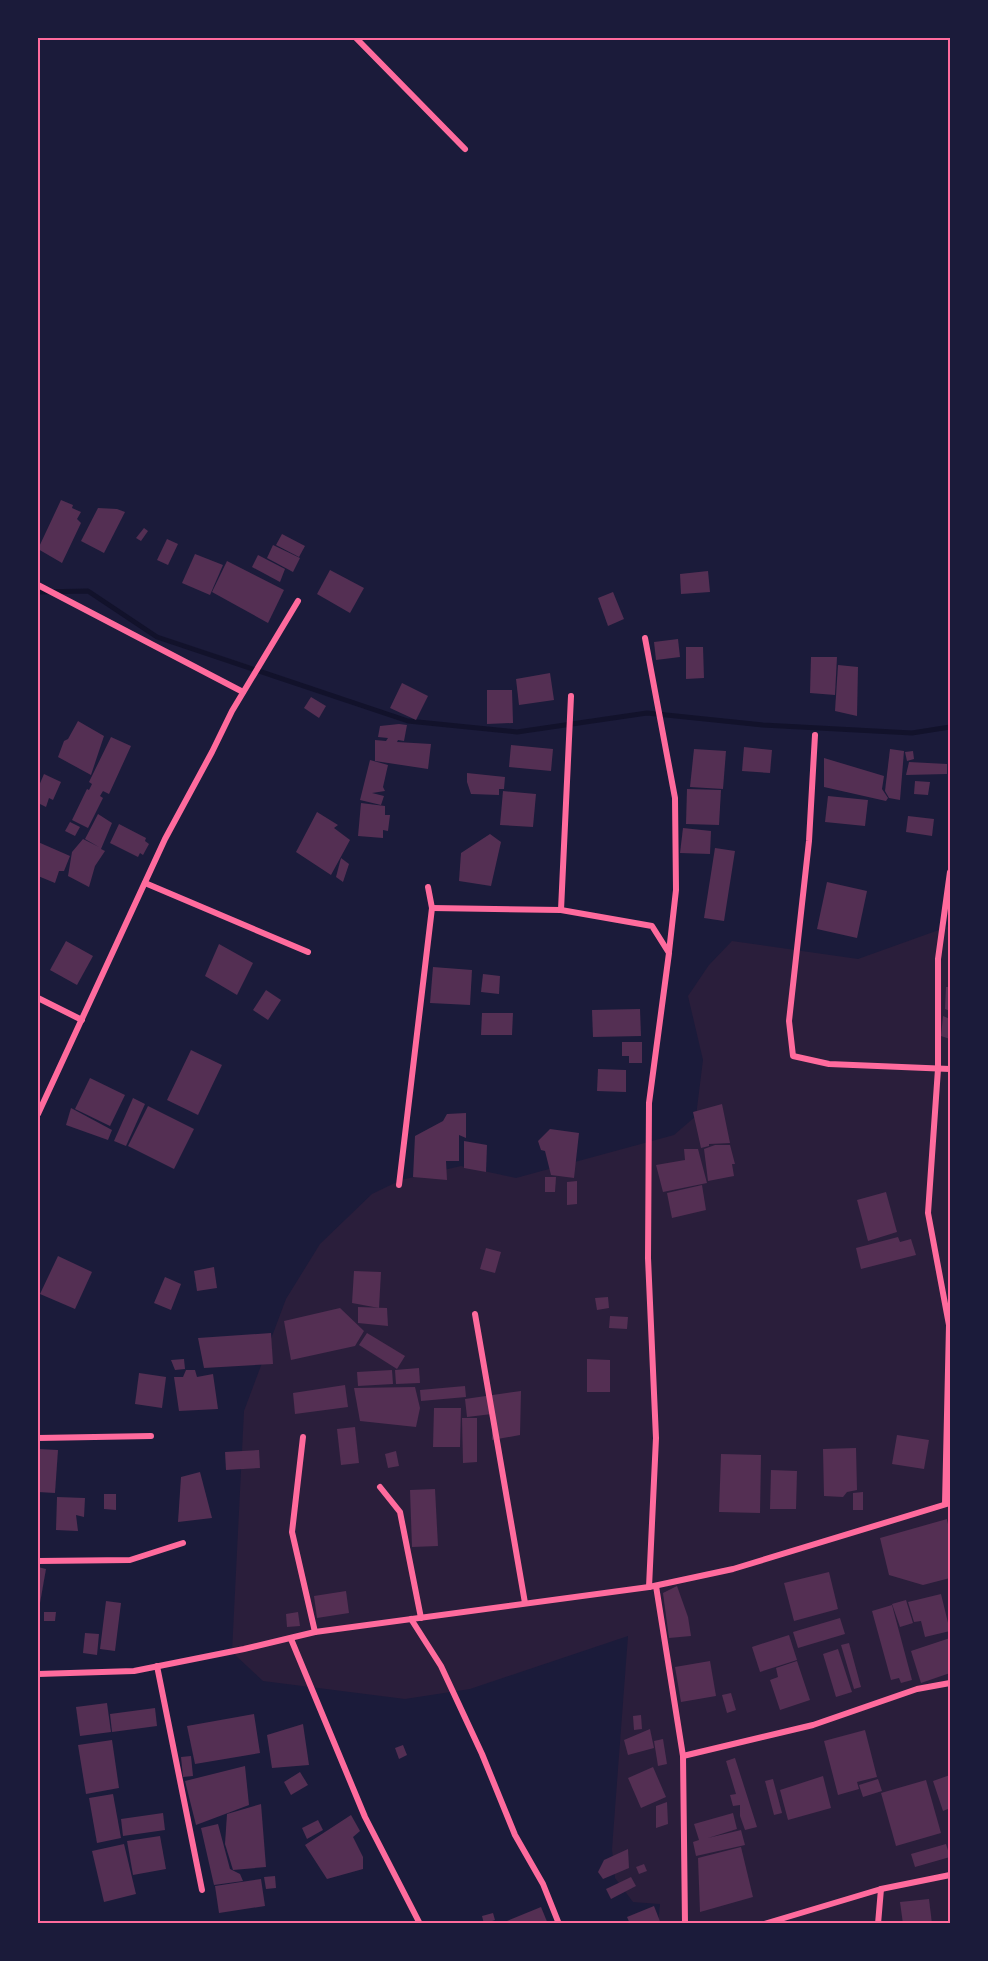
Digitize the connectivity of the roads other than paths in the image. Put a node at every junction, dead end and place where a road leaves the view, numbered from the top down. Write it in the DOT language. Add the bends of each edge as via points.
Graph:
graph roads {
  1 [pos="356,38"];
  2 [pos="465,149"];
  3 [pos="38,585"];
  4 [pos="298,601"];
  5 [pos="645,639"];
  6 [pos="243,692"];
  7 [pos="572,696"];
  8 [pos="815,735"];
  9 [pos="951,872"];
  10 [pos="145,883"];
  11 [pos="428,887"];
  12 [pos="432,908"];
  13 [pos="561,910"];
  14 [pos="308,952"];
  15 [pos="669,953"];
  16 [pos="38,998"];
  17 [pos="82,1020"];
  18 [pos="938,1069"];
  19 [pos="951,1069"];
  20 [pos="38,1114"];
  21 [pos="399,1185"];
  22 [pos="475,1314"];
  23 [pos="151,1436"];
  24 [pos="303,1437"];
  25 [pos="38,1438"];
  26 [pos="380,1487"];
  27 [pos="948,1504"];
  28 [pos="183,1543"];
  29 [pos="38,1561"];
  30 [pos="656,1586"];
  31 [pos="649,1587"];
  32 [pos="525,1603"];
  33 [pos="421,1618"];
  34 [pos="411,1619"];
  35 [pos="315,1632"];
  36 [pos="291,1639"];
  37 [pos="157,1666"];
  38 [pos="38,1674"];
  39 [pos="951,1683"];
  40 [pos="683,1756"];
  41 [pos="951,1875"];
  42 [pos="881,1889"];
  43 [pos="202,1890"];
  44 [pos="420,1923"];
  45 [pos="559,1923"];
  46 [pos="686,1923"];
  47 [pos="764,1923"];
  48 [pos="878,1923"];
  1 -- 2 [label="street"];
  3 -- 6 [label="street"];
  4 -- 6 [label="street"];
  5 -- 15 [label="street" via="675,798 676,890"];
  6 -- 10 [label="street"];
  7 -- 13 [label="street"];
  8 -- 18 [label="street" via="809,841 789,1021 793,1056 829,1064"];
  9 -- 18 [label="street" via="938,959"];
  10 -- 14 [label="street"];
  10 -- 17 [label="street"];
  11 -- 12 [label="street"];
  12 -- 13 [label="street"];
  12 -- 21 [label="street"];
  13 -- 15 [label="street" via="652,926"];
  15 -- 31 [label="street" via="650,1103 648,1258 656,1438"];
  16 -- 17 [label="street"];
  17 -- 20 [label="street"];
  18 -- 19 [label="street"];
  18 -- 27 [label="street" via="928,1214 949,1325"];
  22 -- 32 [label="street"];
  23 -- 25 [label="street"];
  24 -- 35 [label="street" via="292,1532"];
  26 -- 33 [label="street" via="400,1512"];
  27 -- 30 [label="street" via="733,1569"];
  28 -- 29 [label="street" via="130,1560"];
  30 -- 31 [label="street"];
  30 -- 40 [label="street"];
  31 -- 32 [label="street"];
  32 -- 33 [label="street"];
  33 -- 34 [label="street"];
  34 -- 35 [label="street"];
  34 -- 45 [label="street" via="441,1666 515,1835 543,1884"];
  35 -- 36 [label="street"];
  36 -- 37 [label="street"];
  36 -- 44 [label="street" via="365,1817"];
  37 -- 38 [label="street" via="134,1671"];
  37 -- 43 [label="street"];
  39 -- 40 [label="street" via="917,1689 813,1725"];
  40 -- 46 [label="street"];
  41 -- 42 [label="street"];
  42 -- 47 [label="street"];
  42 -- 48 [label="street"];
}
